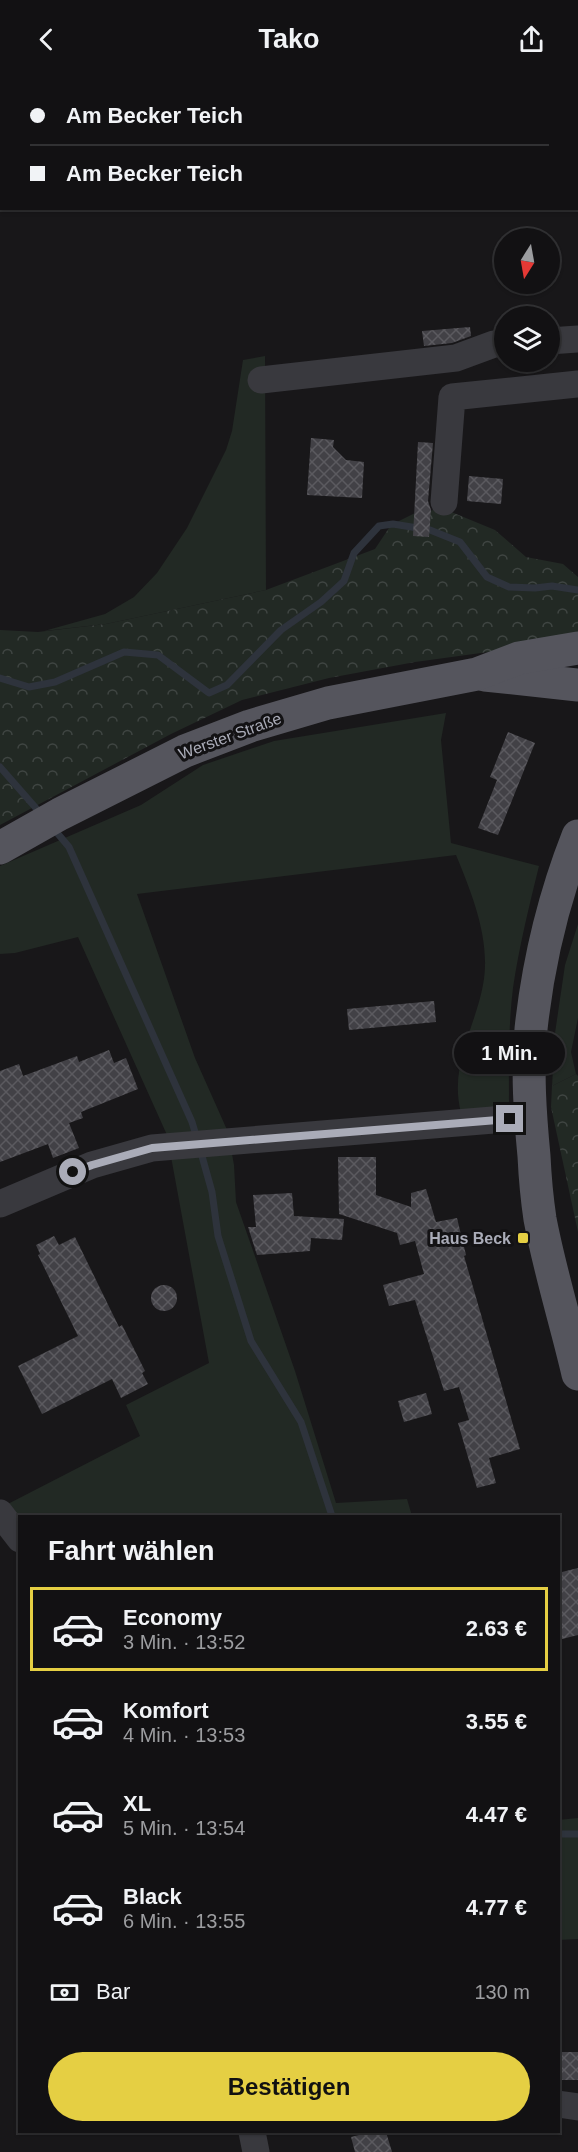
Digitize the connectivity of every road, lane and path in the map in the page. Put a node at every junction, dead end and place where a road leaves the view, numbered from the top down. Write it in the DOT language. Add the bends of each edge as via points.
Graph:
graph roads {
  1 [pos="578,339"];
  2 [pos="560,340"];
  3 [pos="494,344"];
  4 [pos="261,380"];
  5 [pos="578,384"];
  6 [pos="444,502"];
  7 [pos="578,648"];
  8 [pos="477,674"];
  9 [pos="578,685"];
  10 [pos="578,836"];
  11 [pos="12,841"];
  12 [pos="530,1117"];
  13 [pos="0,1204"];
  14 [pos="578,1374"];
  15 [pos="0,1513"];
  16 [pos="18,1536"];
  17 [pos="560,2104"];
  18 [pos="578,2107"];
  19 [pos="252,2133"];
  20 [pos="256,2152"];
  1 -- 2 [label="street"];
  3 -- 4 [label="street" via="456,358"];
  5 -- 6 [label="street" via="452,397"];
  7 -- 8 [label="main road, Werster Straße" via="519,658"];
  8 -- 9 [label="main road, Werster Straße"];
  8 -- 11 [label="main road, Werster Straße" via="327,703 250,726 185,751"];
  10 -- 12 [label="main road" via="541,965 531,1029"];
  12 -- 13 [label="street" via="152,1148 92,1165"];
  12 -- 14 [label="main road" via="540,1218"];
  15 -- 16 [label="street"];
  17 -- 18 [label="street"];
  19 -- 20 [label="street"];
}
